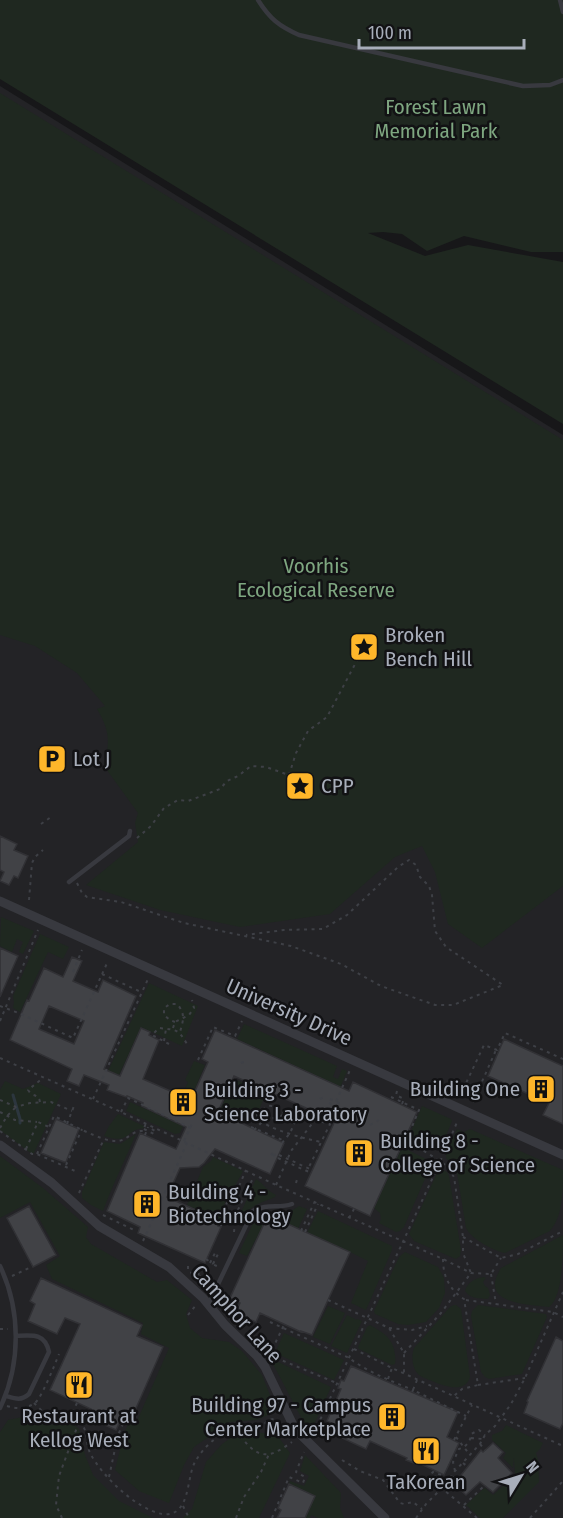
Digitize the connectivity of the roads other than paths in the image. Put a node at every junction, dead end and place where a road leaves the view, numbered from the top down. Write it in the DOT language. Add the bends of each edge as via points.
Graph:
graph roads {
  1 [pos="258,0"];
  2 [pos="560,0"];
  3 [pos="563,12"];
  4 [pos="563,80"];
  5 [pos="130,833"];
  6 [pos="69,882"];
  7 [pos="0,901"];
  8 [pos="0,1145"];
  9 [pos="563,1155"];
  10 [pos="292,1204"];
  11 [pos="0,1266"];
  12 [pos="209,1304"];
  13 [pos="16,1336"];
  14 [pos="6,1396"];
  15 [pos="0,1408"];
  16 [pos="385,1518"];
  1 -- 4 [label="lane" via="279,25 299,35 523,86 550,85"];
  2 -- 3 [label="lane"];
  5 -- 6 [label="lane"];
  7 -- 9 [label="street, University Drive"];
  8 -- 12 [label="street, Camphor Lane" via="52,1183 99,1226 169,1268"];
  10 -- 12 [label="lane" via="253,1211"];
  11 -- 13 [label="lane" via="11,1296"];
  12 -- 16 [label="street, Camphor Lane" via="265,1367 298,1432"];
  13 -- 14 [label="lane"];
  13 -- 14 [label="lane" via="35,1335 46,1343 49,1352 29,1394 19,1400"];
  14 -- 15 [label="lane"];
}
